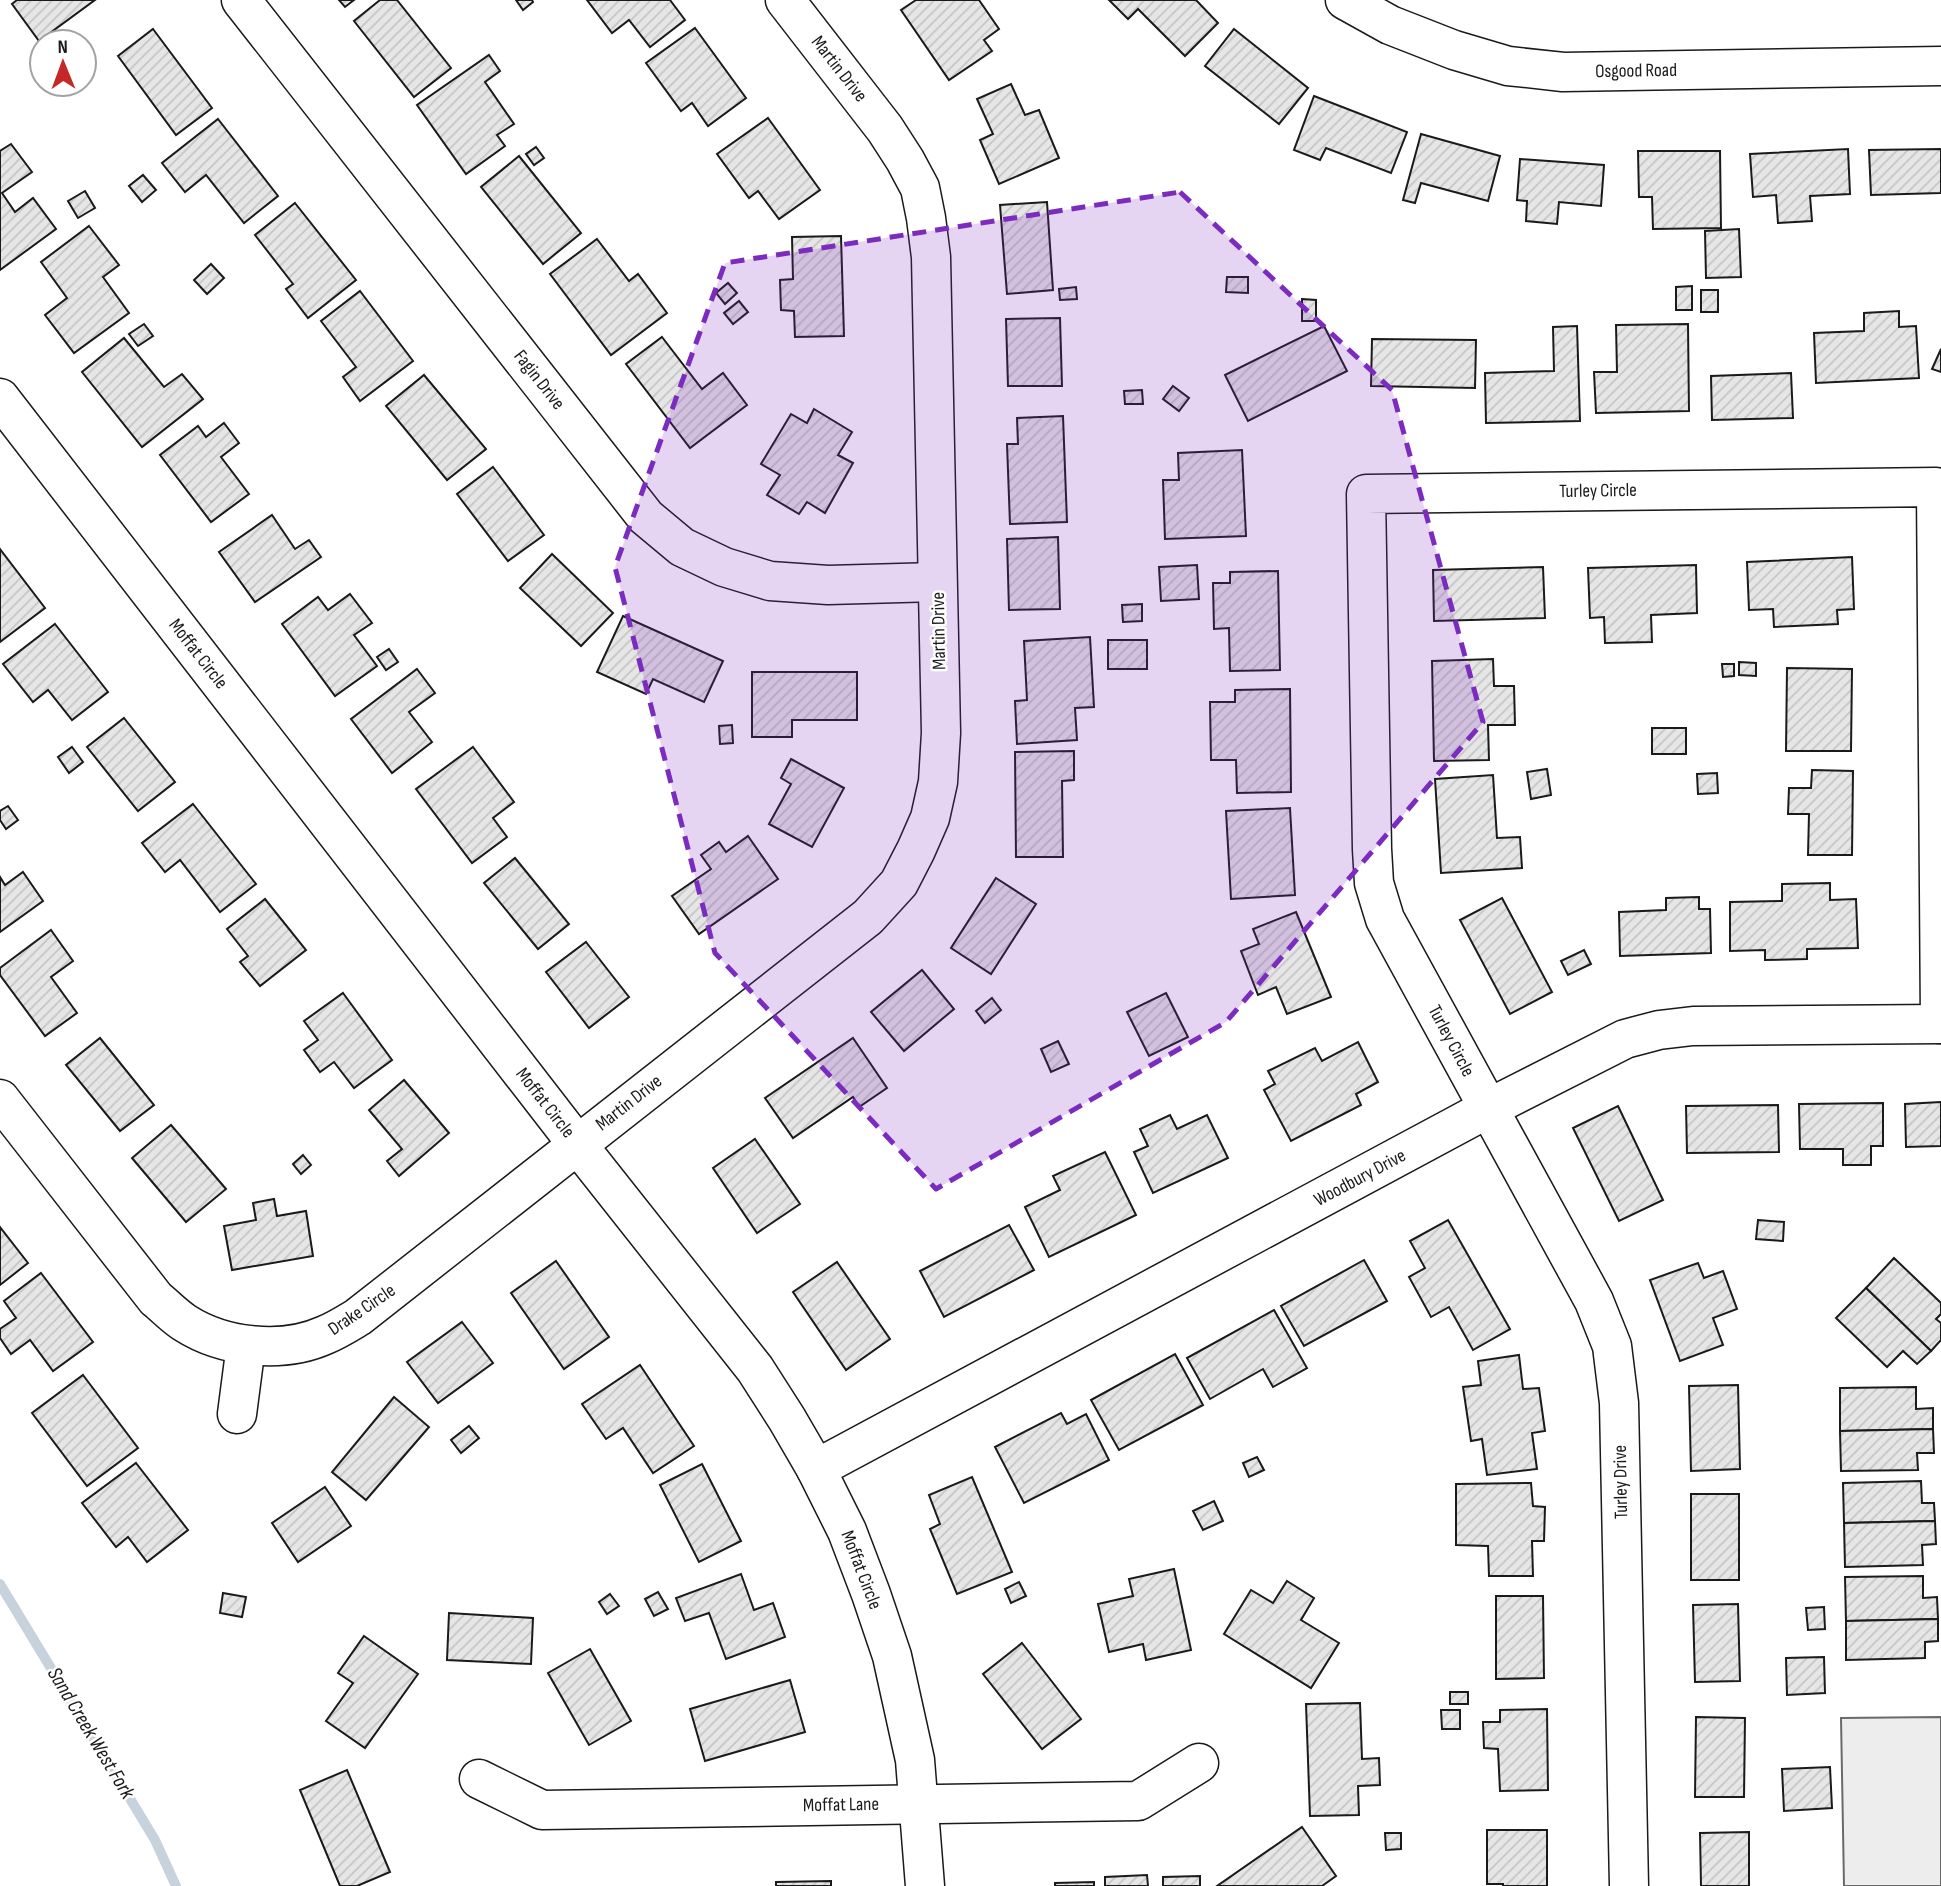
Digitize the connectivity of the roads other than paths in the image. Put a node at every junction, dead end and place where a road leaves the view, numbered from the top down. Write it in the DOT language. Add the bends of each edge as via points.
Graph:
graph roads {
  1 [pos="241,0"];
  2 [pos="785,0"];
  3 [pos="1345,0"];
  4 [pos="1941,66"];
  5 [pos="0,398"];
  6 [pos="13,442"];
  7 [pos="937,582"];
  8 [pos="1940,1024"];
  9 [pos="0,1099"];
  10 [pos="1487,1109"];
  11 [pos="577,1144"];
  12 [pos="246,1345"];
  13 [pos="237,1414"];
  14 [pos="816,1469"];
  15 [pos="1199,1763"];
  16 [pos="479,1779"];
  17 [pos="918,1804"];
  18 [pos="925,1886"];
  19 [pos="1629,1886"];
  1 -- 7 [label="street, Fagin Drive" via="646,517 682,547 724,567 770,581 828,585"];
  2 -- 7 [label="street, Martin Drive" via="886,129 920,188 931,257"];
  3 -- 4 [label="street, Osgood Road" via="1390,25 1507,66 1563,72"];
  5 -- 6 [label="street, Moffat Circle"];
  6 -- 11 [label="street, Moffat Circle"];
  7 -- 11 [label="street, Martin Drive" via="938,782 930,818 899,883 868,917"];
  8 -- 10 [label="street, Woodbury Drive" via="1660,1030 1625,1039"];
  8 -- 10 [label="street, Turley Circle" via="1936,487 1366,494 1374,883 1385,919"];
  9 -- 12 [label="street, Drake Circle" via="156,1298 185,1323"];
  10 -- 14 [label="street, Woodbury Drive"];
  10 -- 19 [label="street, Turley Drive" via="1594,1301 1612,1346 1619,1403"];
  11 -- 12 [label="street, Drake Circle" via="358,1317 324,1336 288,1346"];
  11 -- 14 [label="street, Moffat Circle" via="755,1369"];
  12 -- 13 [label="street"];
  14 -- 17 [label="street, Moffat Circle" via="847,1531 892,1656 915,1760"];
  15 -- 17 [label="street, Moffat Lane" via="1138,1801"];
  16 -- 17 [label="street, Moffat Lane" via="542,1810"];
  17 -- 18 [label="street, Moffat Circle"];
}
